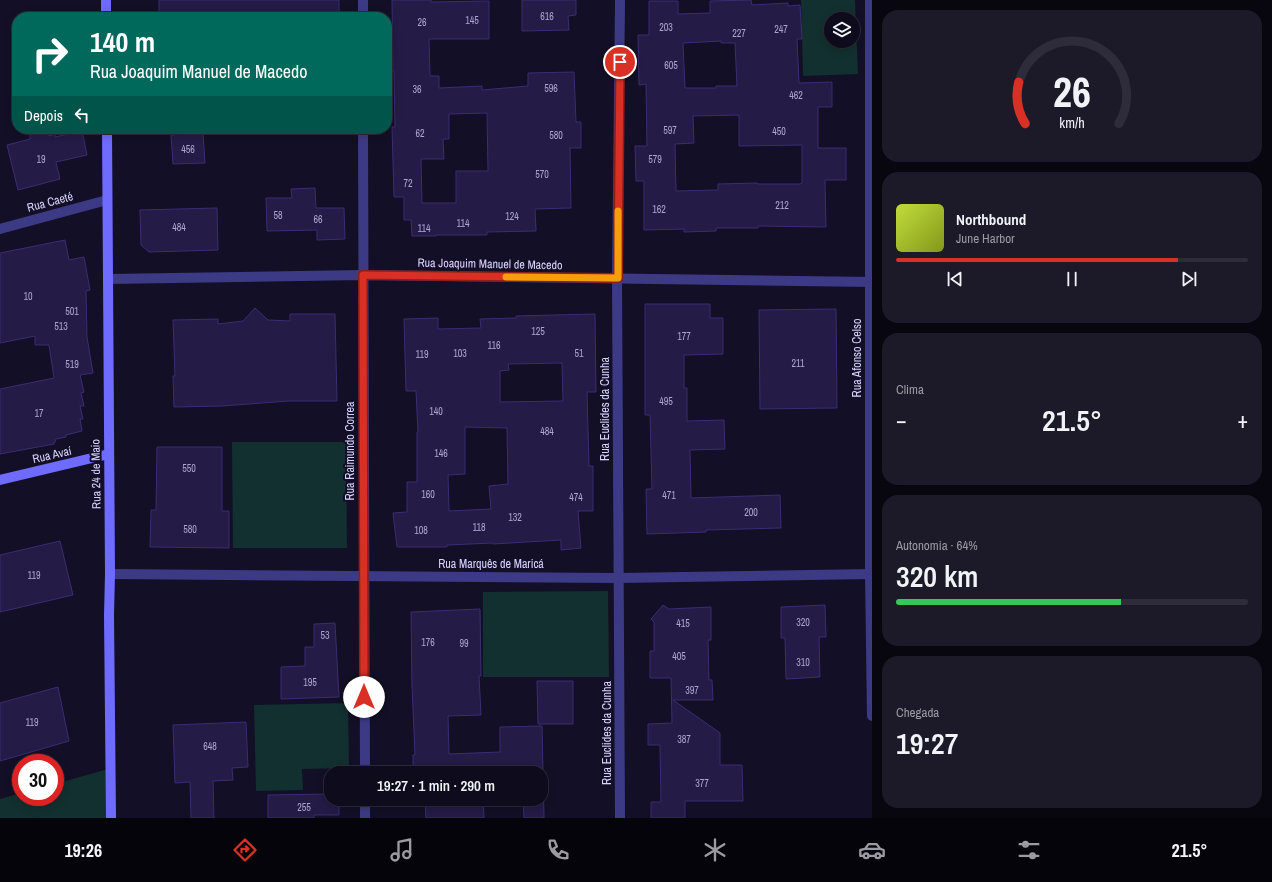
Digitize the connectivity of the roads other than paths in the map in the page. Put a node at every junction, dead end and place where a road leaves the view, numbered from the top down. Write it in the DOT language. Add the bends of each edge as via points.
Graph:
graph roads {
  1 [pos="106,0"];
  2 [pos="362,0"];
  3 [pos="620,0"];
  4 [pos="870,0"];
  5 [pos="106,12"];
  6 [pos="363,12"];
  7 [pos="107,134"];
  8 [pos="363,134"];
  9 [pos="107,200"];
  10 [pos="0,229"];
  11 [pos="363,275"];
  12 [pos="618,278"];
  13 [pos="108,279"];
  14 [pos="871,282"];
  15 [pos="109,454"];
  16 [pos="0,480"];
  17 [pos="110,574"];
  18 [pos="871,574"];
  19 [pos="364,576"];
  20 [pos="619,578"];
  21 [pos="872,716"];
  22 [pos="365,766"];
  23 [pos="365,806"];
  24 [pos="111,818"];
  25 [pos="365,818"];
  26 [pos="620,818"];
  1 -- 5 [label="street"];
  2 -- 6 [label="street"];
  3 -- 12 [label="street, Rua Euclides da Cunha"];
  4 -- 14 [label="street, Rua Afonso Celso"];
  7 -- 9 [label="street, Rua 24 de Maio"];
  8 -- 11 [label="street, Rua Raimundo Correa"];
  9 -- 10 [label="street, Rua Caeté"];
  9 -- 13 [label="street, Rua 24 de Maio"];
  11 -- 12 [label="street, Rua Joaquim Manuel de Macedo"];
  11 -- 13 [label="street, Rua Joaquim Manuel de Macedo"];
  11 -- 19 [label="street, Rua Raimundo Correa"];
  12 -- 14 [label="street, Rua Joaquim Manuel de Macedo"];
  12 -- 20 [label="street, Rua Euclides da Cunha"];
  13 -- 15 [label="street, Rua 24 de Maio"];
  14 -- 18 [label="street, Rua Afonso Celso"];
  15 -- 16 [label="street, Rua Avaí"];
  15 -- 17 [label="street, Rua 24 de Maio"];
  17 -- 19 [label="street, Rua Marquês de Maricá"];
  17 -- 24 [label="street, Rua 24 de Maio"];
  18 -- 20 [label="street, Rua Marquês de Maricá"];
  18 -- 21 [label="street, Rua Afonso Celso"];
  19 -- 20 [label="street, Rua Marquês de Maricá"];
  19 -- 22 [label="street, Rua Raimundo Correa"];
  20 -- 26 [label="street, Rua Euclides da Cunha"];
  23 -- 25 [label="street"];
}
